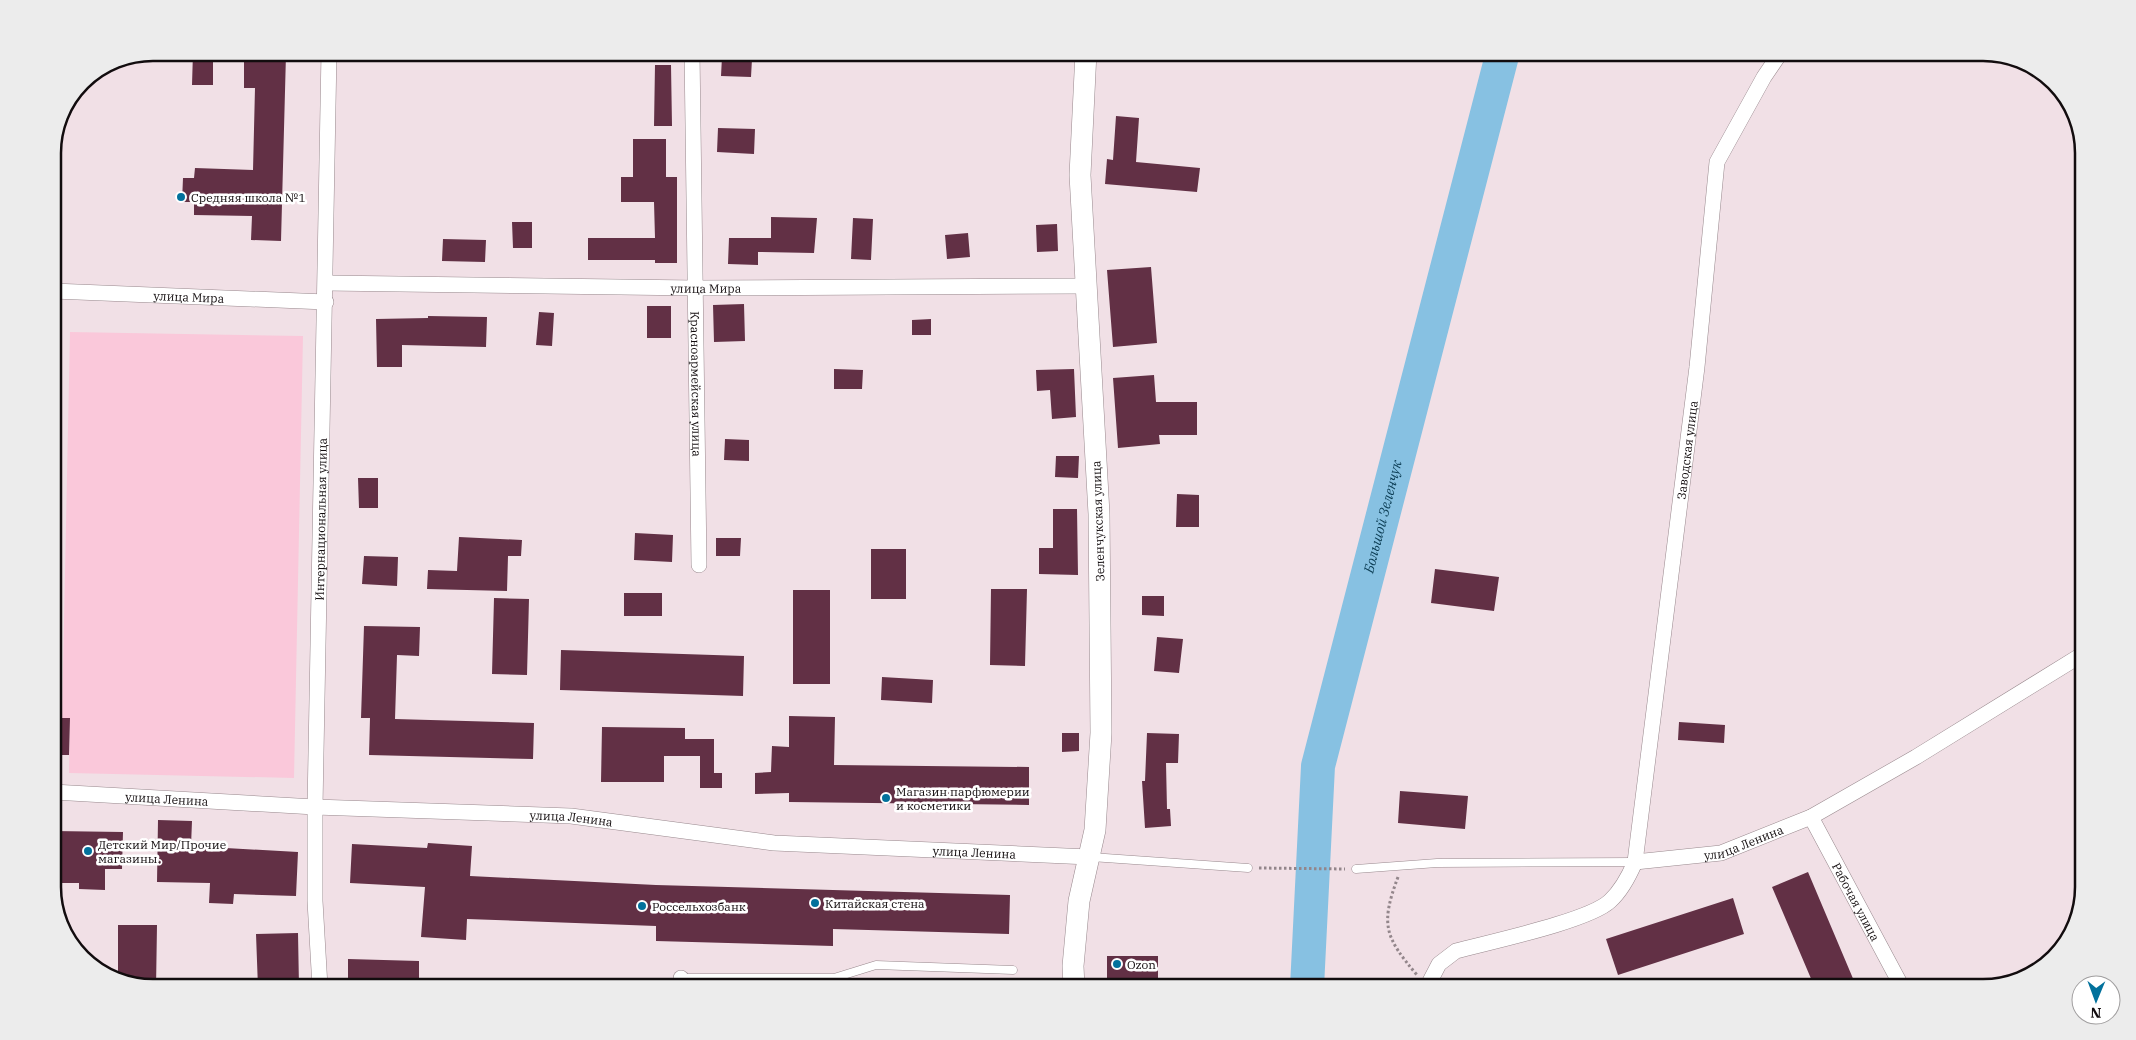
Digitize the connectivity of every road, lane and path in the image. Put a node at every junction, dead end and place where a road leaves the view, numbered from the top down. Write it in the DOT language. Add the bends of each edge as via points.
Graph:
graph roads {
  1 [pos="329,61"];
  2 [pos="692,61"];
  3 [pos="1086,61"];
  4 [pos="1774,61"];
  5 [pos="326,283"];
  6 [pos="1087,286"];
  7 [pos="695,288"];
  8 [pos="61,291"];
  9 [pos="326,302"];
  10 [pos="699,566"];
  11 [pos="2075,659"];
  12 [pos="61,792"];
  13 [pos="315,807"];
  14 [pos="1811,817"];
  15 [pos="1089,857"];
  16 [pos="1635,862"];
  17 [pos="1403,865"];
  18 [pos="1248,868"];
  19 [pos="1356,869"];
  20 [pos="1013,970"];
  21 [pos="319,979"];
  22 [pos="803,979"];
  23 [pos="1074,979"];
  24 [pos="1420,979"];
  25 [pos="1432,979"];
  26 [pos="1897,979"];
  1 -- 5 [label="street, Интернациональная улица"];
  2 -- 7 [label="street, Красноармейская улица"];
  3 -- 6 [label="street, Зеленчукская улица" via="1080,175"];
  4 -- 16 [label="street, Заводская улица" via="1717,162 1697,367"];
  5 -- 7 [label="street, улица Мира"];
  5 -- 9 [label="street, Интернациональная улица"];
  6 -- 7 [label="street, улица Мира"];
  6 -- 15 [label="street, Зеленчукская улица" via="1099,514 1100,723 1095,830"];
  7 -- 10 [label="street, Красноармейская улица"];
  8 -- 9 [label="street, улица Мира"];
  9 -- 13 [label="street, Интернациональная улица"];
  11 -- 14 [label="street, улица Ленина"];
  12 -- 13 [label="street, улица Ленина"];
  13 -- 15 [label="street, улица Ленина" via="571,816 774,843"];
  13 -- 21 [label="street, Интернациональная улица"];
  14 -- 16 [label="street, улица Ленина" via="1721,853"];
  14 -- 26 [label="street, Рабочая улица"];
  15 -- 18 [label="lane"];
  15 -- 23 [label="street, Зеленчукская улица" via="1079,901"];
  16 -- 17 [label="lane, улица Ленина"];
  16 -- 25 [label="street, Заводская улица" via="1626,883 1610,902 1581,916 1456,951 1439,964"];
  17 -- 19 [label="lane, улица Ленина"];
  17 -- 24 [label="path" via="1388,902 1388,929 1394,948"];
  18 -- 19 [label="path"];
  20 -- 22 [label="lane" via="876,965 834,978"];
}
